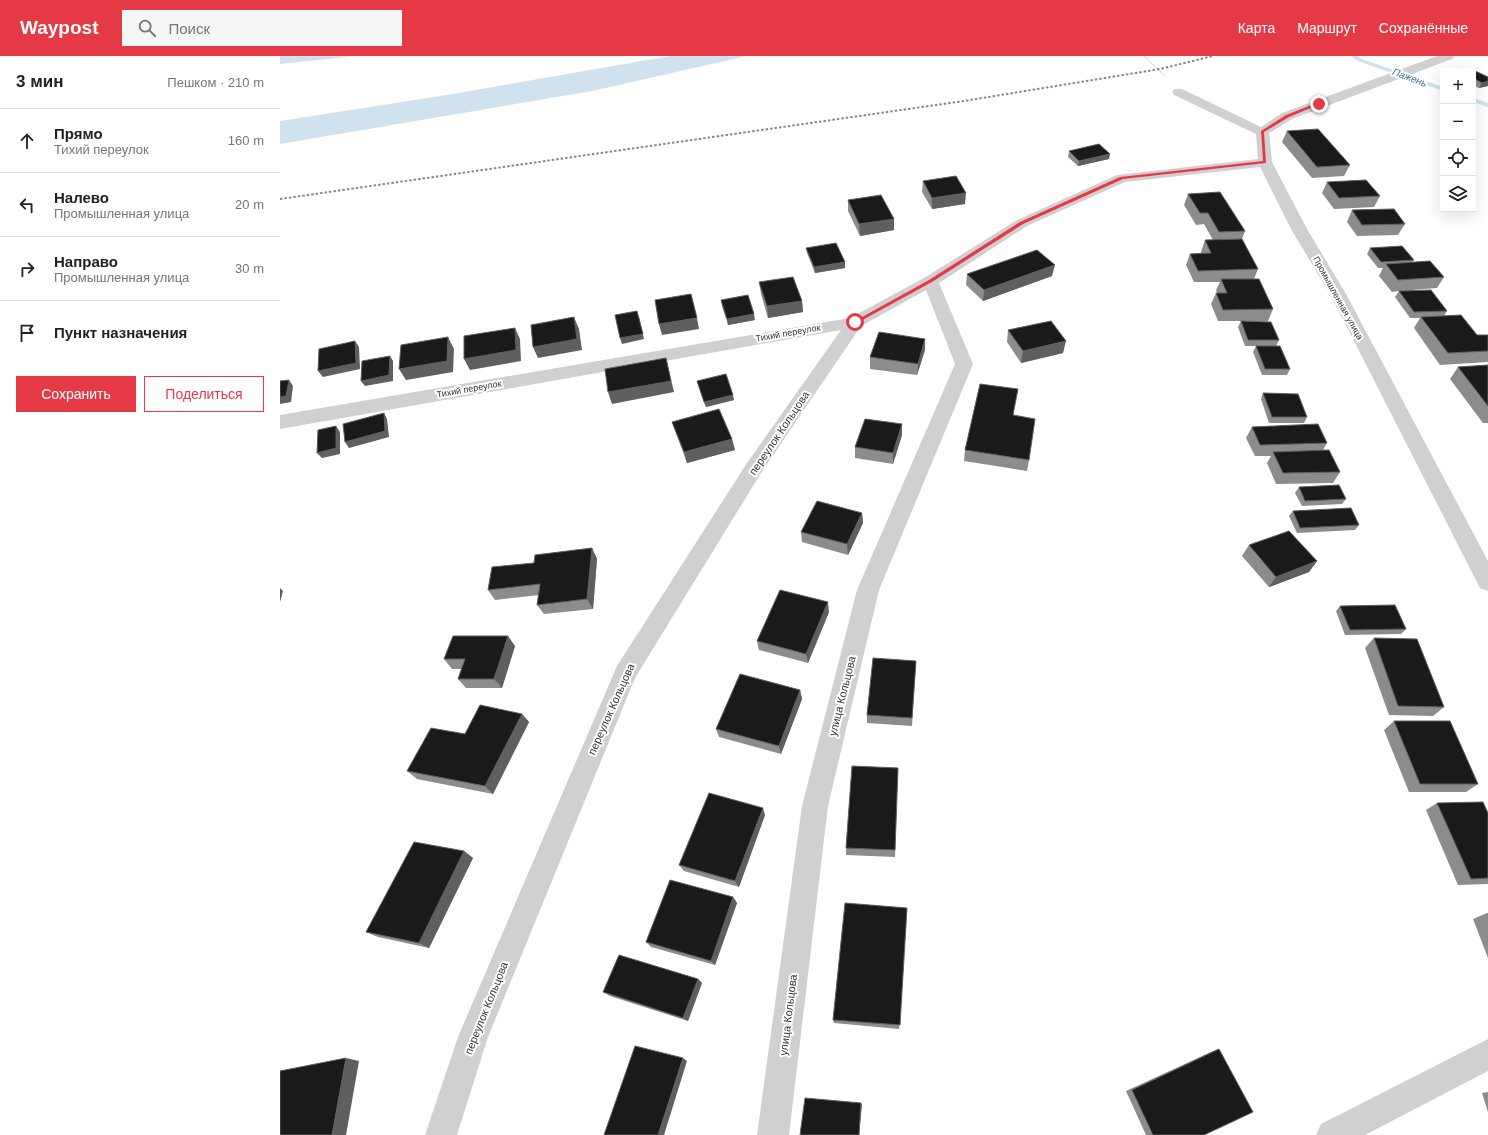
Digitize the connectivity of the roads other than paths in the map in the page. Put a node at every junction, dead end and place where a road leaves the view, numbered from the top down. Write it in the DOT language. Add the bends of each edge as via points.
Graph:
graph roads {
  1 [pos="1448,56"];
  2 [pos="1178,92"];
  3 [pos="1262,132"];
  4 [pos="1265,162"];
  5 [pos="930,281"];
  6 [pos="855,322"];
  7 [pos="280,422"];
  8 [pos="1488,582"];
  9 [pos="1488,1054"];
  10 [pos="441,1135"];
  11 [pos="773,1135"];
  12 [pos="1332,1135"];
  1 -- 3 [label="street" via="1287,116"];
  2 -- 3 [label="street"];
  3 -- 4 [label="street, Промышленная улица"];
  4 -- 5 [label="street, Тихий переулок" via="1122,178 1022,223"];
  4 -- 8 [label="street, Промышленная улица" via="1298,229 1338,294"];
  5 -- 6 [label="street, Тихий переулок"];
  5 -- 11 [label="street, улица Кольцова" via="964,364 866,598 815,806"];
  6 -- 7 [label="street, Тихий переулок"];
  6 -- 10 [label="street, переулок Кольцова" via="754,468 625,673 473,1037"];
  9 -- 12 [label="street"];
}
